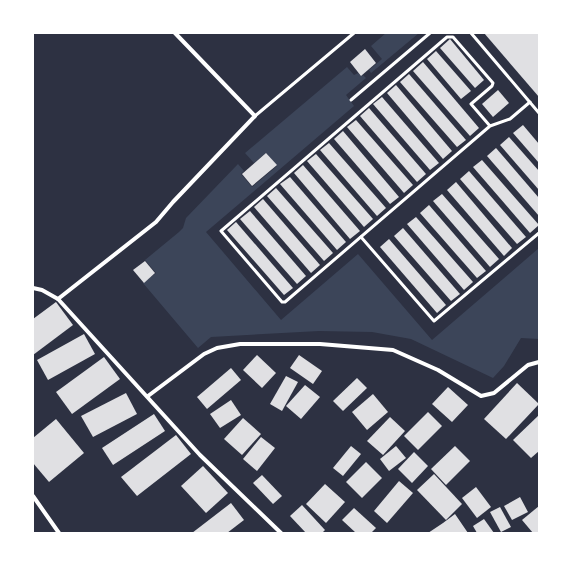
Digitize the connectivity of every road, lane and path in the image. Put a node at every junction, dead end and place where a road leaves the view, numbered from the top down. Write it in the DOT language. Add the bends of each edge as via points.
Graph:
graph roads {
  1 [pos="175,33"];
  2 [pos="354,33"];
  3 [pos="430,33"];
  4 [pos="471,33"];
  5 [pos="351,100"];
  6 [pos="530,102"];
  7 [pos="539,112"];
  8 [pos="255,116"];
  9 [pos="490,126"];
  10 [pos="539,233"];
  11 [pos="361,236"];
  12 [pos="33,288"];
  13 [pos="58,299"];
  14 [pos="539,362"];
  15 [pos="148,396"];
  16 [pos="33,496"];
  17 [pos="59,533"];
  18 [pos="281,533"];
  1 -- 8 [label="street"];
  2 -- 8 [label="lane"];
  3 -- 5 [label="lane"];
  4 -- 6 [label="lane"];
  6 -- 7 [label="lane"];
  6 -- 9 [label="lane" via="510,120"];
  8 -- 13 [label="street" via="156,222"];
  9 -- 11 [label="lane"];
  9 -- 11 [label="lane" via="471,104 493,83 453,37 447,37 221,231 284,302"];
  10 -- 11 [label="lane" via="434,321"];
  12 -- 13 [label="street"];
  13 -- 15 [label="street"];
  14 -- 15 [label="street" via="528,365 494,393 481,396 438,370 393,350 320,344 240,344 217,348 204,354"];
  15 -- 18 [label="street" via="200,455"];
  16 -- 17 [label="street"];
}
